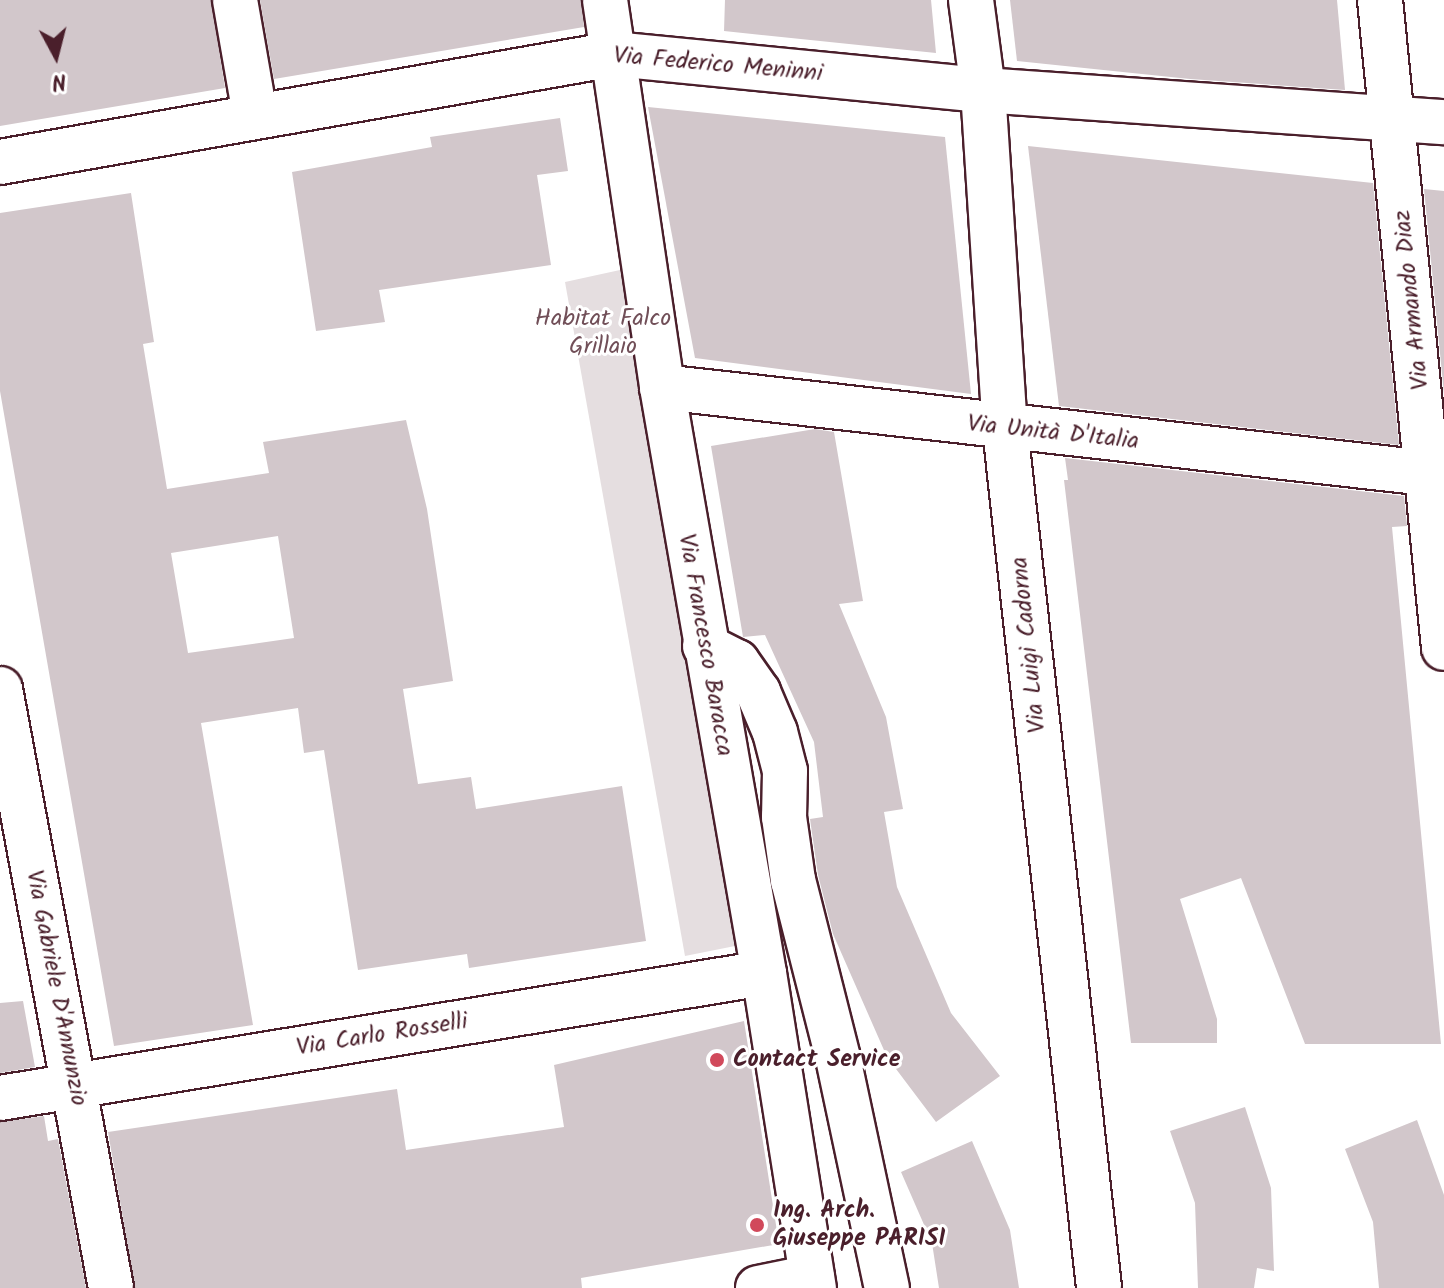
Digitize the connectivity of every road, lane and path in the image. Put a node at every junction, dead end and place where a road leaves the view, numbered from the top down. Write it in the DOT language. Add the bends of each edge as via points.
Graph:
graph roads {
  1 [pos="235,0"];
  2 [pos="605,0"];
  3 [pos="971,0"];
  4 [pos="1380,0"];
  5 [pos="614,54"];
  6 [pos="983,90"];
  7 [pos="255,115"];
  8 [pos="1394,117"];
  9 [pos="1444,122"];
  10 [pos="0,162"];
  11 [pos="662,387"];
  12 [pos="1005,428"];
  13 [pos="1436,474"];
  14 [pos="705,646"];
  15 [pos="1444,648"];
  16 [pos="0,689"];
  17 [pos="764,973"];
  18 [pos="74,1085"];
  19 [pos="0,1098"];
  20 [pos="813,1283"];
  21 [pos="111,1288"];
  22 [pos="758,1288"];
  23 [pos="887,1288"];
  24 [pos="1099,1288"];
  1 -- 7 [label="street"];
  2 -- 5 [label="street, Via Francesco Baracca"];
  3 -- 6 [label="street, Via Luigi Cadorna"];
  4 -- 8 [label="street, Via Armando Diaz"];
  5 -- 6 [label="street, Via Federico Meninni"];
  5 -- 7 [label="street, Via Federico Meninni"];
  5 -- 11 [label="street, Via Francesco Baracca"];
  6 -- 8 [label="street, Via Federico Meninni"];
  6 -- 12 [label="street, Via Luigi Cadorna"];
  7 -- 10 [label="street, Via Federico Meninni"];
  8 -- 9 [label="street, Via Federico Meninni"];
  8 -- 13 [label="street, Via Armando Diaz"];
  11 -- 12 [label="street, Via Unità D'Italia"];
  11 -- 14 [label="street, Via Francesco Baracca"];
  12 -- 13 [label="street, Via Unità D'Italia"];
  12 -- 24 [label="street, Via Luigi Cadorna"];
  13 -- 15 [label="street, Via Armando Diaz"];
  14 -- 17 [label="street, Via Francesco Baracca"];
  14 -- 23 [label="street" via="737,662 758,692 775,732 785,771 784,817 793,880"];
  16 -- 18 [label="street, Via Gabriele D'Annunzio"];
  17 -- 18 [label="street, Via Carlo Rosselli"];
  17 -- 20 [label="street, Via Francesco Baracca"];
  18 -- 19 [label="street, Via Carlo Rosselli"];
  18 -- 21 [label="street, Via Gabriele D'Annunzio"];
  20 -- 22 [label="street"];
}
